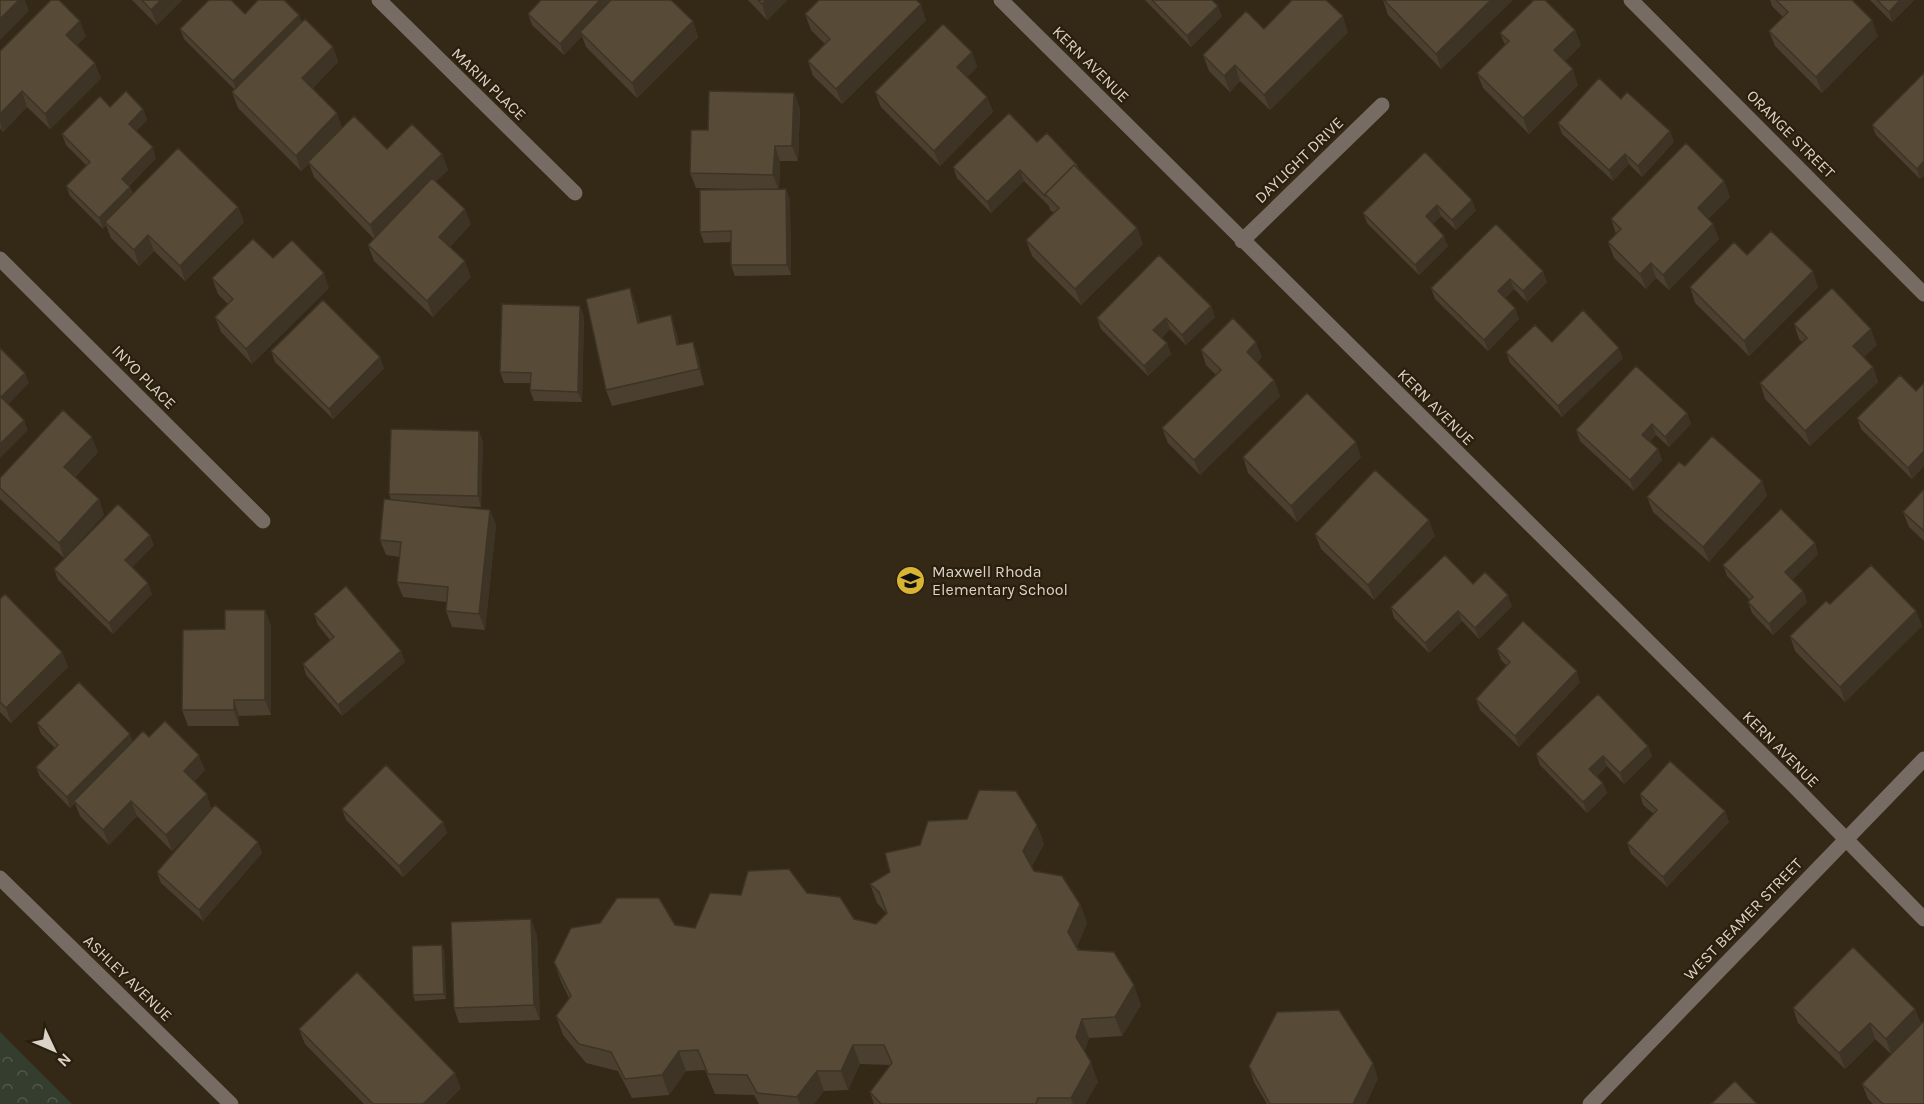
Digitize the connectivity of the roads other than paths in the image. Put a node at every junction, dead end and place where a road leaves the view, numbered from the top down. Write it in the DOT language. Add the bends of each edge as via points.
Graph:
graph roads {
  1 [pos="378,0"];
  2 [pos="1001,0"];
  3 [pos="1635,1"];
  4 [pos="1382,105"];
  5 [pos="575,193"];
  6 [pos="1242,241"];
  7 [pos="0,259"];
  8 [pos="1924,294"];
  9 [pos="263,522"];
  10 [pos="1924,759"];
  11 [pos="1845,840"];
  12 [pos="0,878"];
  13 [pos="1924,919"];
  14 [pos="231,1104"];
  15 [pos="1590,1104"];
  1 -- 5 [label="street, MARIN PLACE"];
  2 -- 6 [label="street, KERN AVENUE"];
  3 -- 8 [label="street, ORANGE STREET"];
  4 -- 6 [label="street, DAYLIGHT DRIVE"];
  6 -- 11 [label="street, KERN AVENUE"];
  7 -- 9 [label="street, INYO PLACE"];
  10 -- 11 [label="street, WEST BEAMER STREET"];
  11 -- 13 [label="street, KERN AVENUE"];
  11 -- 15 [label="street, WEST BEAMER STREET"];
  12 -- 14 [label="street, ASHLEY AVENUE"];
}
